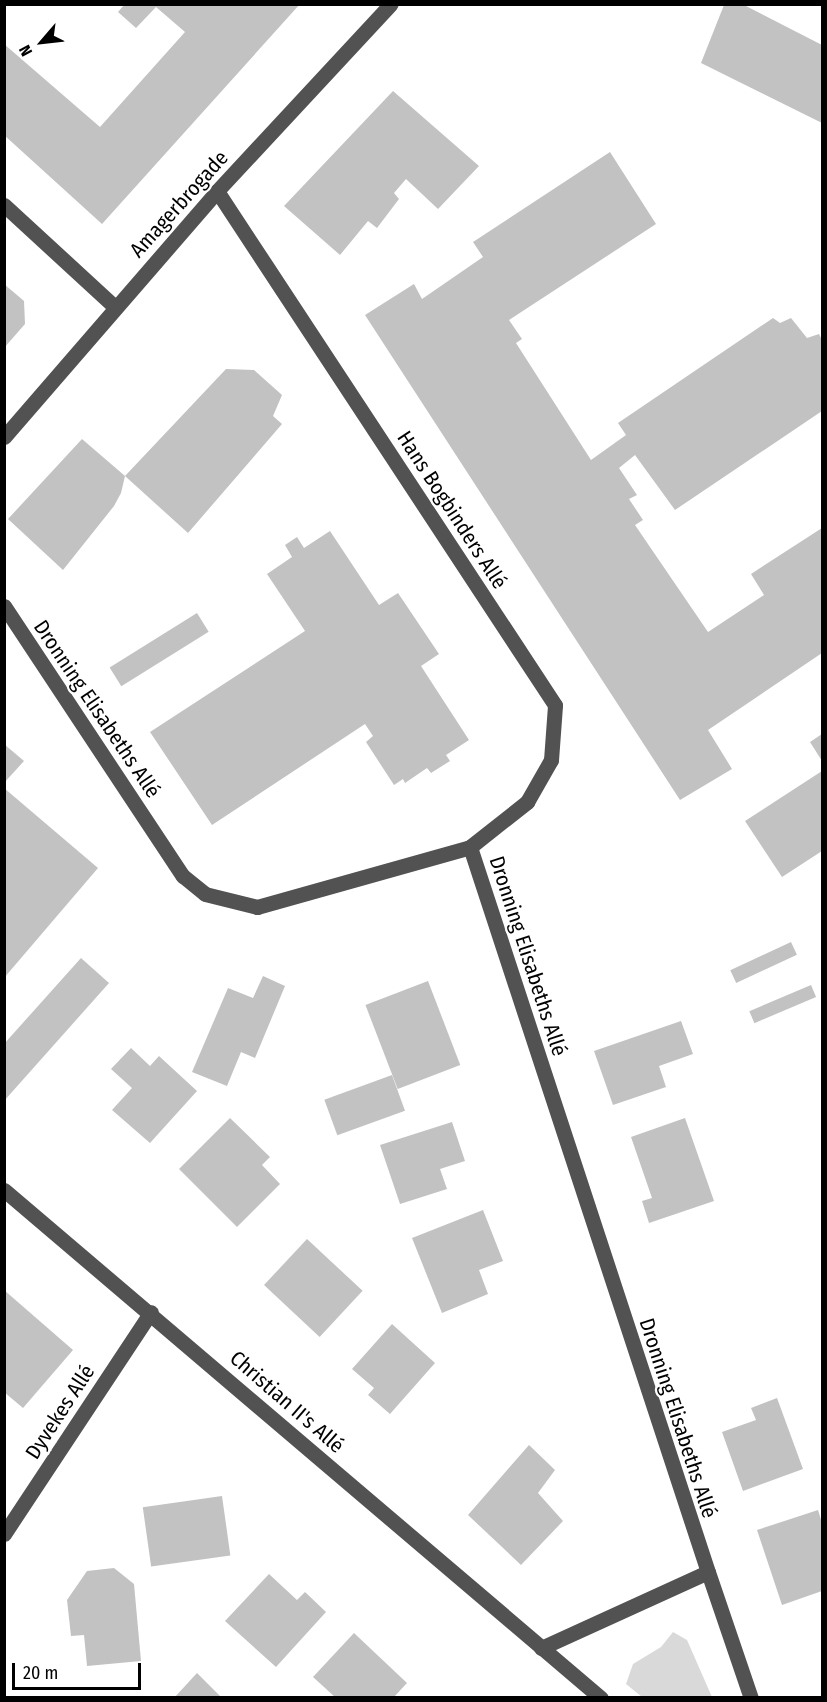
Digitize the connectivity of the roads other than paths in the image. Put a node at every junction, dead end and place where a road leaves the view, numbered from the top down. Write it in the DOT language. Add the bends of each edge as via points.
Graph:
graph roads {
  1 [pos="391,4"];
  2 [pos="217,191"];
  3 [pos="4,206"];
  4 [pos="115,307"];
  5 [pos="4,437"];
  6 [pos="4,606"];
  7 [pos="470,847"];
  8 [pos="4,1190"];
  9 [pos="151,1312"];
  10 [pos="4,1534"];
  11 [pos="708,1572"];
  12 [pos="541,1648"];
  13 [pos="601,1698"];
  14 [pos="751,1698"];
  1 -- 2 [label="street, Amagerbrogade"];
  2 -- 4 [label="street, Amagerbrogade"];
  2 -- 7 [label="street, Hans Bogbinders Allé" via="555,705 551,760 527,802"];
  3 -- 4 [label="street"];
  4 -- 5 [label="street, Amagerbrogade"];
  6 -- 7 [label="street, Dronning Elisabeths Allé" via="183,876 205,894 256,907"];
  7 -- 11 [label="street, Dronning Elisabeths Allé"];
  8 -- 9 [label="street, Christian II's Allé"];
  9 -- 10 [label="street, Dyvekes Allé"];
  9 -- 12 [label="street, Christian II's Allé"];
  11 -- 12 [label="street"];
  11 -- 14 [label="street"];
  12 -- 13 [label="street, Christian II's Allé"];
}
